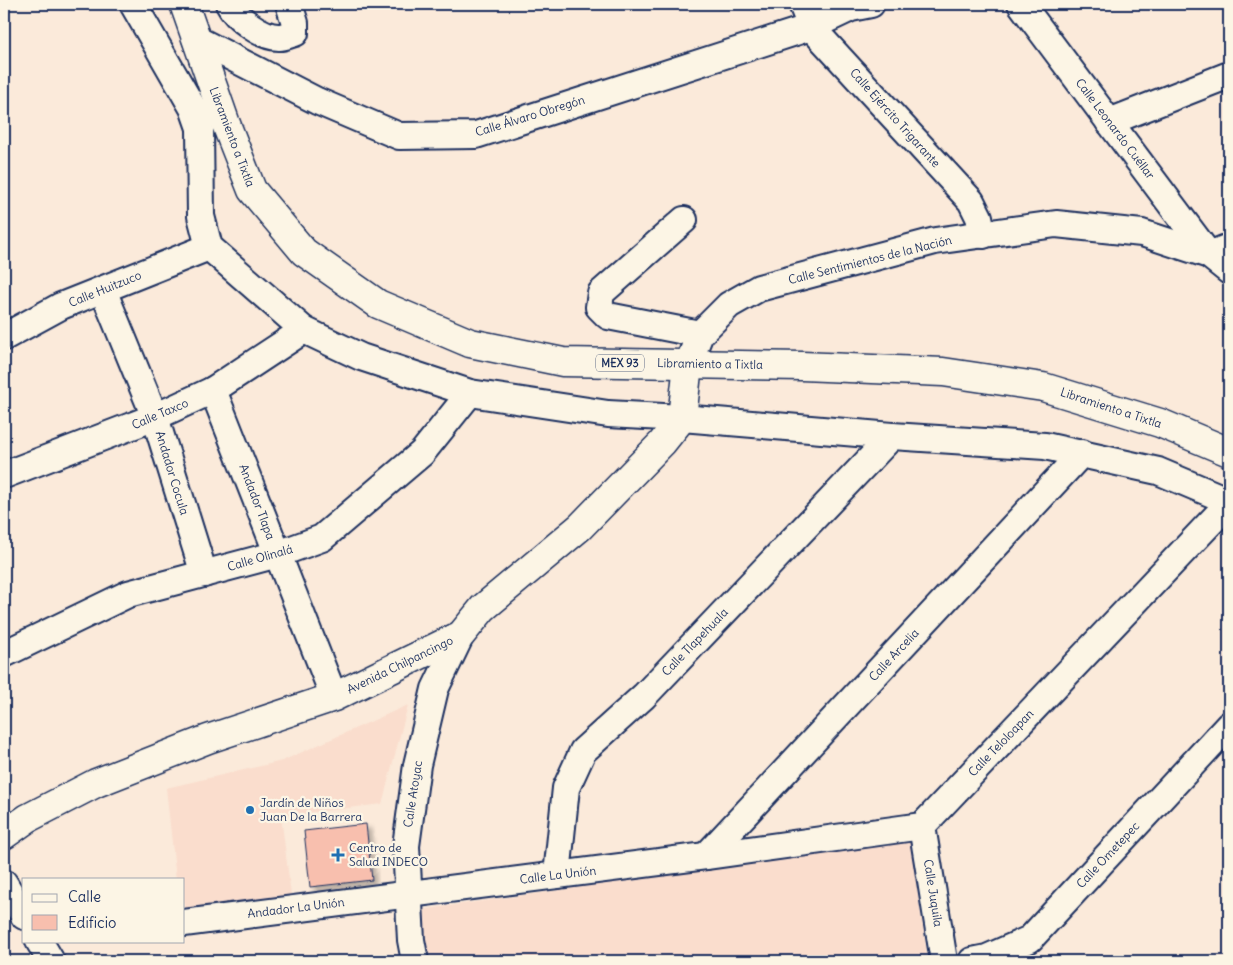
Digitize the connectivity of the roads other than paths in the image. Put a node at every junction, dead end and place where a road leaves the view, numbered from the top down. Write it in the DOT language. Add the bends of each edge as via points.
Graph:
graph roads {
  1 [pos="133,4"];
  2 [pos="184,4"];
  3 [pos="229,4"];
  4 [pos="289,4"];
  5 [pos="871,4"];
  6 [pos="1021,4"];
  7 [pos="806,15"];
  8 [pos="196,39"];
  9 [pos="1229,75"];
  10 [pos="1109,122"];
  11 [pos="213,126"];
  12 [pos="684,220"];
  13 [pos="983,235"];
  14 [pos="210,247"];
  15 [pos="1219,251"];
  16 [pos="1229,271"];
  17 [pos="103,290"];
  18 [pos="304,330"];
  19 [pos="700,334"];
  20 [pos="4,337"];
  21 [pos="688,364"];
  22 [pos="213,390"];
  23 [pos="470,393"];
  24 [pos="155,417"];
  25 [pos="682,418"];
  26 [pos="892,436"];
  27 [pos="1229,452"];
  28 [pos="1082,453"];
  29 [pos="4,475"];
  30 [pos="1229,502"];
  31 [pos="278,554"];
  32 [pos="204,574"];
  33 [pos="461,635"];
  34 [pos="4,654"];
  35 [pos="334,697"];
  36 [pos="1229,726"];
  37 [pos="922,826"];
  38 [pos="4,835"];
  39 [pos="706,856"];
  40 [pos="557,875"];
  41 [pos="4,883"];
  42 [pos="409,894"];
  43 [pos="22,913"];
  44 [pos="185,923"];
  45 [pos="40,942"];
  46 [pos="983,960"];
  47 [pos="51,961"];
  48 [pos="415,961"];
  49 [pos="944,961"];
  1 -- 11 [label="street" via="193,108"];
  2 -- 8 [label="main road, Libramiento a Tixtla / MEX 93"];
  3 -- 4 [label="street" via="254,29 279,37 295,33"];
  5 -- 7 [label="street, Calle Álvaro Obregón"];
  6 -- 10 [label="street, Calle Leonardo Cuéllar"];
  7 -- 8 [label="street, Calle Álvaro Obregón" via="476,135 399,136 317,101"];
  7 -- 13 [label="street, Calle Ejército Trigarante" via="971,201"];
  8 -- 11 [label="main road, Libramiento a Tixtla / MEX 93"];
  9 -- 10 [label="street"];
  10 -- 15 [label="street, Calle Leonardo Cuéllar"];
  11 -- 14 [label="street" via="201,216"];
  11 -- 21 [label="main road, Libramiento a Tixtla / MEX 93" via="252,190 304,252 378,304 470,343 563,362"];
  12 -- 19 [label="street" via="602,293 599,307 608,316"];
  13 -- 15 [label="street, Calle Sentimientos de la Nación" via="1056,224 1142,233"];
  13 -- 19 [label="street, Calle Sentimientos de la Nación" via="935,242 760,288 728,305"];
  14 -- 17 [label="street, Calle Huitzuco"];
  14 -- 18 [label="street"];
  15 -- 16 [label="street, Calle Sentimientos de la Nación"];
  17 -- 20 [label="street, Calle Huitzuco" via="61,306"];
  17 -- 24 [label="street, Andador Cocula"];
  18 -- 22 [label="street, Calle Taxco"];
  18 -- 23 [label="street" via="361,357"];
  19 -- 21 [label="street, Calle Sentimientos de la Nación"];
  21 -- 25 [label="main road"];
  21 -- 27 [label="main road, Libramiento a Tixtla / MEX 93" via="942,372 1043,387 1160,423"];
  22 -- 24 [label="street, Calle Taxco"];
  22 -- 31 [label="street, Andador Tlapa"];
  23 -- 25 [label="street" via="608,414"];
  23 -- 31 [label="street, Calle Olinalá" via="422,453 377,492 322,538"];
  24 -- 29 [label="street, Calle Taxco"];
  24 -- 32 [label="street, Andador Cocula"];
  25 -- 26 [label="street"];
  25 -- 33 [label="main road, Avenida Chilpancingo" via="580,527 484,608"];
  26 -- 28 [label="street" via="1045,446"];
  26 -- 40 [label="street, Calle Tlapehuala" via="644,696 583,752 566,788"];
  28 -- 30 [label="street" via="1158,471"];
  28 -- 39 [label="street, Calle Arcelia"];
  30 -- 37 [label="street, Calle Teloloapan"];
  31 -- 32 [label="street, Calle Olinalá"];
  31 -- 35 [label="street, Andador Tlapa"];
  32 -- 34 [label="street, Calle Olinalá" via="128,594"];
  33 -- 35 [label="main road, Avenida Chilpancingo"];
  33 -- 42 [label="street, Calle Atoyac" via="435,689 417,765 406,846"];
  35 -- 38 [label="main road, Avenida Chilpancingo" via="208,739 96,783 28,818"];
  36 -- 46 [label="street, Calle Ometepec" via="1030,939"];
  37 -- 39 [label="street"];
  37 -- 49 [label="street, Calle Juquila"];
  39 -- 40 [label="street, Calle La Unión"];
  40 -- 42 [label="street, Calle La Unión"];
  41 -- 43 [label="street"];
  42 -- 44 [label="street, Andador La Unión"];
  42 -- 48 [label="street, Calle Atoyac"];
  45 -- 47 [label="street"];
}
